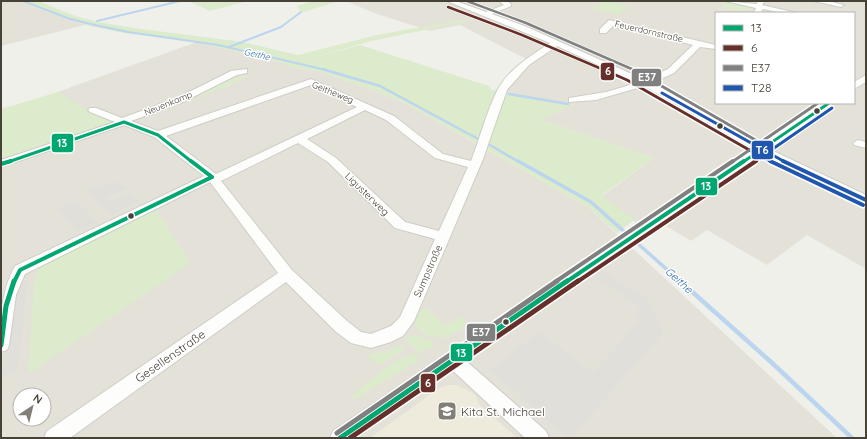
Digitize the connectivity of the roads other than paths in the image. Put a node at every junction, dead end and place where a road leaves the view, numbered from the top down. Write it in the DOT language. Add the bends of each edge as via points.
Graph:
graph roads {
  1 [pos="450,1"];
  2 [pos="502,1"];
  3 [pos="728,1"];
  4 [pos="816,1"];
  5 [pos="840,5"];
  6 [pos="759,7"];
  7 [pos="788,12"];
  8 [pos="487,14"];
  9 [pos="603,31"];
  10 [pos="556,44"];
  11 [pos="698,44"];
  12 [pos="715,47"];
  13 [pos="244,71"];
  14 [pos="866,78"];
  15 [pos="645,83"];
  16 [pos="855,85"];
  17 [pos="572,100"];
  18 [pos="827,104"];
  19 [pos="366,106"];
  20 [pos="93,110"];
  21 [pos="124,122"];
  22 [pos="158,135"];
  23 [pos="298,138"];
  24 [pos="756,147"];
  25 [pos="1,164"];
  26 [pos="474,165"];
  27 [pos="214,178"];
  28 [pos="866,200"];
  29 [pos="443,236"];
  30 [pos="287,274"];
  31 [pos="1,345"];
  32 [pos="452,359"];
  33 [pos="54,438"];
  34 [pos="340,438"];
  35 [pos="539,438"];
  1 -- 8 [label="street"];
  2 -- 8 [label="street" via="509,5"];
  3 -- 6 [label="street"];
  4 -- 5 [label="street"];
  6 -- 7 [label="street"];
  8 -- 10 [label="street"];
  9 -- 11 [label="street, Feuerdornstraße" via="612,22"];
  10 -- 15 [label="street"];
  10 -- 26 [label="street, Sumpstraße" via="531,59 509,80 501,92"];
  11 -- 12 [label="street, Feuerdornstraße"];
  11 -- 15 [label="street, Feuerdornstraße" via="671,71"];
  13 -- 21 [label="street, Neuenkamp" via="234,73 180,100"];
  14 -- 16 [label="street"];
  15 -- 17 [label="street, Feuerdornstraße"];
  15 -- 24 [label="street"];
  18 -- 24 [label="street"];
  19 -- 22 [label="street, Geitheweg" via="311,82"];
  19 -- 23 [label="street"];
  19 -- 26 [label="street, Geitheweg" via="390,118 439,156"];
  20 -- 21 [label="street"];
  21 -- 22 [label="street"];
  21 -- 25 [label="street, Neuenkamp"];
  22 -- 27 [label="street"];
  23 -- 27 [label="street"];
  23 -- 29 [label="street, Ligusterweg" via="332,160 400,225"];
  24 -- 28 [label="street"];
  24 -- 32 [label="street"];
  26 -- 29 [label="street, Sumpstraße"];
  27 -- 30 [label="street"];
  27 -- 31 [label="street" via="20,270 10,286"];
  29 -- 30 [label="street, Sumpstraße" via="406,321 390,335 371,341 357,338 341,326"];
  30 -- 33 [label="street, Gesellenstraße"];
  32 -- 34 [label="street"];
  32 -- 35 [label="street"];
}
